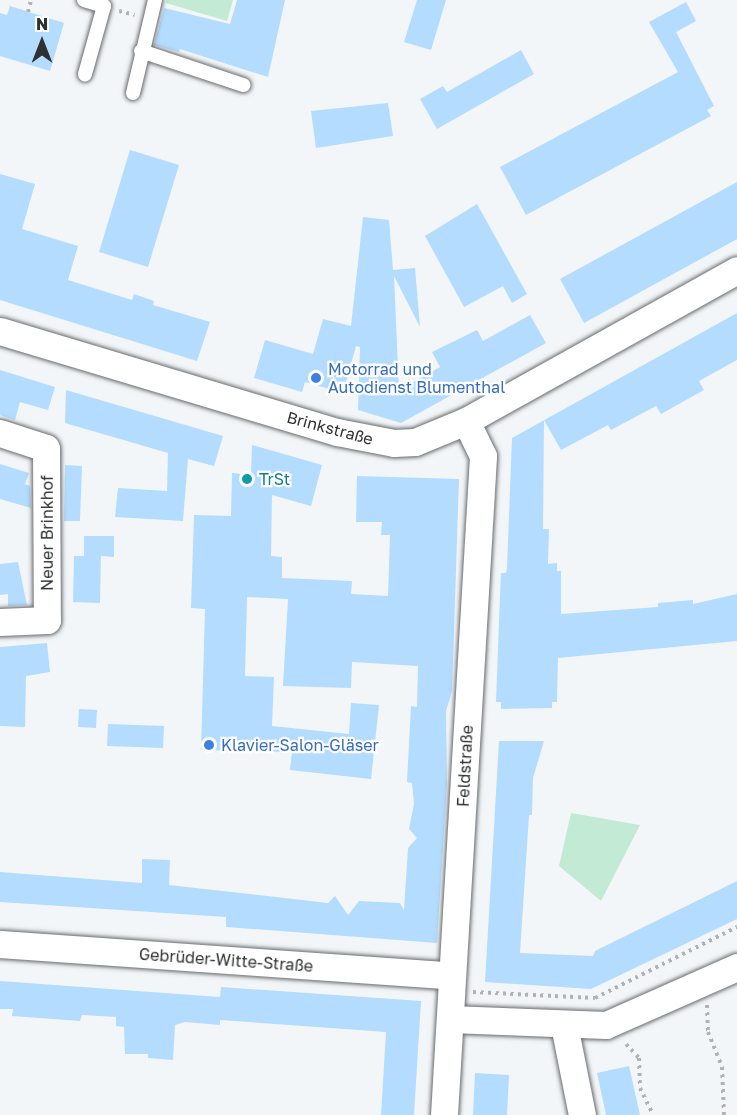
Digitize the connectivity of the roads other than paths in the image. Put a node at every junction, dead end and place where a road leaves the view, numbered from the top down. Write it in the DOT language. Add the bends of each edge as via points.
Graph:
graph roads {
  1 [pos="84,0"];
  2 [pos="155,0"];
  3 [pos="141,51"];
  4 [pos="85,74"];
  5 [pos="243,85"];
  6 [pos="133,93"];
  7 [pos="737,270"];
  8 [pos="0,331"];
  9 [pos="466,421"];
  10 [pos="0,433"];
  11 [pos="0,622"];
  12 [pos="0,944"];
  13 [pos="737,967"];
  14 [pos="452,984"];
  15 [pos="450,1019"];
  16 [pos="564,1025"];
  17 [pos="444,1115"];
  18 [pos="582,1115"];
  1 -- 4 [label="lane" via="104,6"];
  2 -- 3 [label="lane"];
  3 -- 5 [label="lane"];
  3 -- 6 [label="lane"];
  7 -- 9 [label="street, Brinkstraße"];
  8 -- 9 [label="street, Brinkstraße" via="366,440 415,442"];
  9 -- 14 [label="street, Feldstraße" via="483,456"];
  10 -- 11 [label="street, Neuer Brinkhof" via="46,448 47,620"];
  12 -- 14 [label="street, Gebrüder-Witte-Straße"];
  13 -- 16 [label="street" via="606,1025"];
  14 -- 15 [label="street, Feldstraße"];
  15 -- 16 [label="street"];
  15 -- 17 [label="street, Feldstraße"];
  16 -- 18 [label="street"];
}
